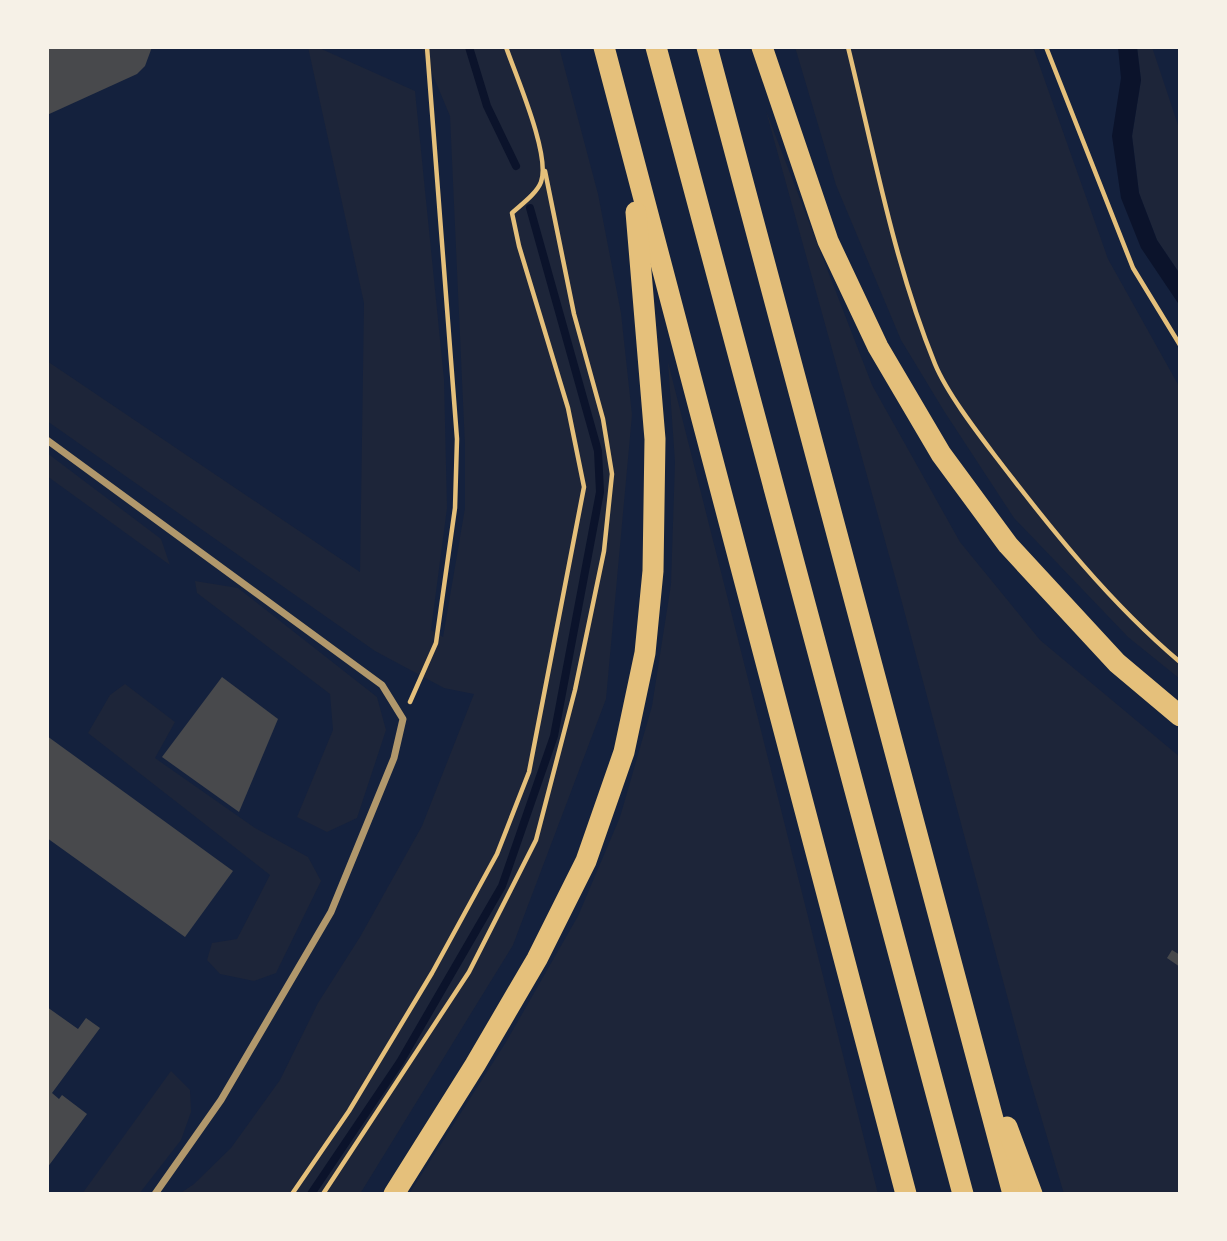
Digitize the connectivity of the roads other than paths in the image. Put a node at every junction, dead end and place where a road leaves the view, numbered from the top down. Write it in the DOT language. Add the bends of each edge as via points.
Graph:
graph roads {
  1 [pos="604,47"];
  2 [pos="656,47"];
  3 [pos="707,47"];
  4 [pos="762,47"];
  5 [pos="630,147"];
  6 [pos="47,440"];
  7 [pos="1180,716"];
  8 [pos="970,1026"];
  9 [pos="155,1194"];
  10 [pos="394,1194"];
  11 [pos="905,1194"];
  12 [pos="963,1194"];
  13 [pos="1013,1194"];
  14 [pos="1032,1194"];
  1 -- 5 [label="highway"];
  2 -- 12 [label="highway"];
  3 -- 8 [label="highway"];
  4 -- 7 [label="highway" via="828,241 878,347 941,453 1008,545 1117,663"];
  5 -- 10 [label="highway" via="655,439 653,571 645,653 624,752 586,860 537,959"];
  5 -- 11 [label="highway"];
  6 -- 9 [label="street" via="382,685 403,719 394,758 331,912 221,1100"];
  8 -- 13 [label="highway"];
  8 -- 14 [label="highway"];
}
